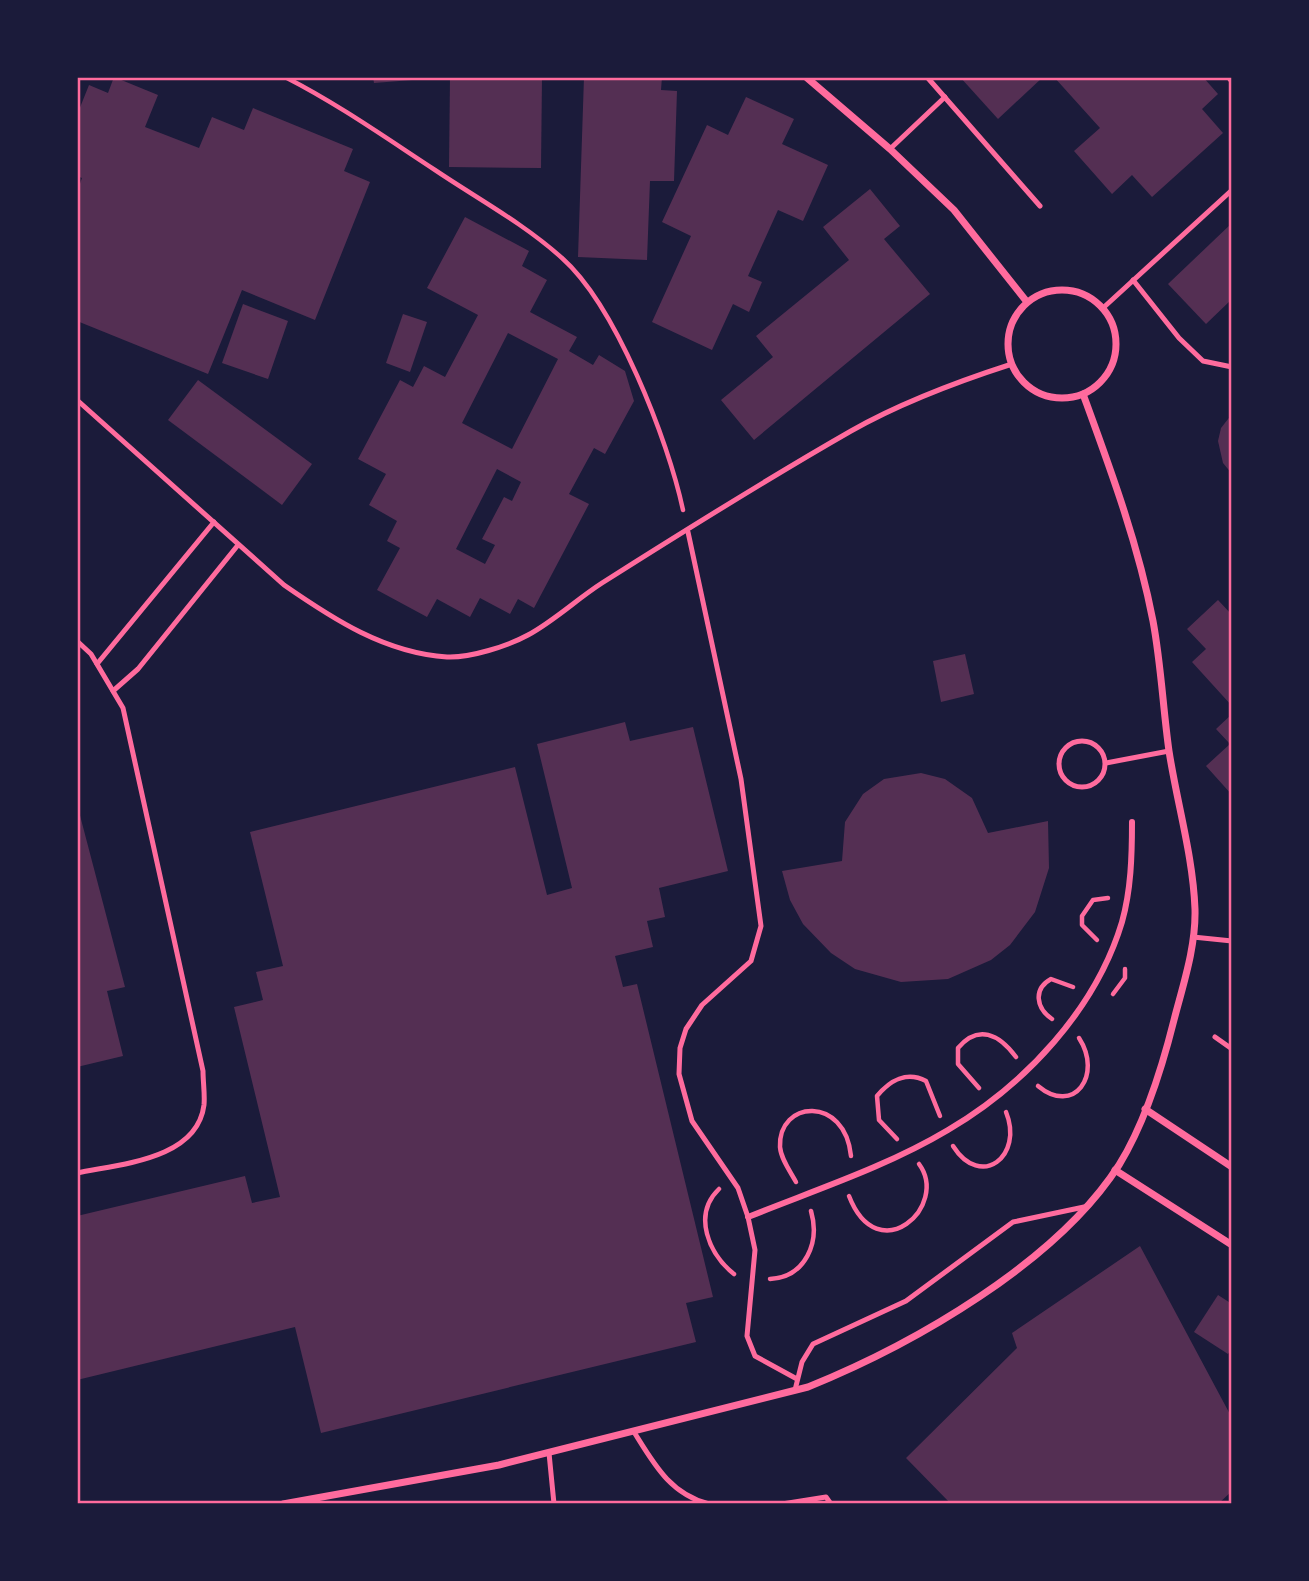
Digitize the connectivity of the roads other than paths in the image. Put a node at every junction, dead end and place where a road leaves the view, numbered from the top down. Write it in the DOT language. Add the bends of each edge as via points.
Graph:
graph roads {
  1 [pos="806,77"];
  2 [pos="927,77"];
  3 [pos="945,97"];
  4 [pos="890,149"];
  5 [pos="1232,190"];
  6 [pos="1040,206"];
  7 [pos="1133,281"];
  8 [pos="1027,302"];
  9 [pos="1103,308"];
  10 [pos="1012,364"];
  11 [pos="1232,367"];
  12 [pos="1083,394"];
  13 [pos="77,400"];
  14 [pos="214,522"];
  15 [pos="688,532"];
  16 [pos="238,545"];
  17 [pos="77,641"];
  18 [pos="97,664"];
  19 [pos="113,691"];
  20 [pos="1169,751"];
  21 [pos="1106,763"];
  22 [pos="1132,822"];
  23 [pos="1193,937"];
  24 [pos="1232,942"];
  25 [pos="1215,1037"];
  26 [pos="1232,1049"];
  27 [pos="1144,1109"];
  28 [pos="1232,1167"];
  29 [pos="1115,1170"];
  30 [pos="77,1173"];
  31 [pos="1084,1207"];
  32 [pos="748,1217"];
  33 [pos="1232,1245"];
  34 [pos="797,1379"];
  35 [pos="795,1390"];
  36 [pos="634,1432"];
  37 [pos="549,1453"];
  38 [pos="283,1504"];
  39 [pos="554,1504"];
  40 [pos="709,1504"];
  41 [pos="782,1504"];
  42 [pos="831,1504"];
  1 -- 4 [label="street"];
  2 -- 3 [label="lane"];
  3 -- 4 [label="lane"];
  3 -- 6 [label="lane"];
  4 -- 8 [label="street" via="954,210"];
  5 -- 7 [label="lane"];
  7 -- 9 [label="lane"];
  7 -- 11 [label="lane" via="1203,361"];
  8 -- 9 [label="street" via="1051,290 1070,290"];
  8 -- 10 [label="street" via="1009,334"];
  9 -- 12 [label="street" via="1112,325 1115,351 1110,368"];
  10 -- 12 [label="street" via="1021,380 1037,391 1054,397"];
  10 -- 15 [label="lane" via="904,404 851,431"];
  12 -- 20 [label="street" via="1133,538 1153,622"];
  13 -- 14 [label="lane"];
  14 -- 16 [label="lane"];
  14 -- 18 [label="lane"];
  15 -- 16 [label="lane" via="592,589 528,635 449,657 365,635 295,592"];
  15 -- 32 [label="lane" via="741,779 761,926 751,961 702,1005 686,1029 679,1074 692,1121 731,1177"];
  16 -- 19 [label="lane" via="138,669"];
  17 -- 18 [label="lane"];
  18 -- 19 [label="lane"];
  19 -- 30 [label="lane" via="123,708 203,1072 204,1106 194,1130 179,1144 154,1156"];
  20 -- 21 [label="lane"];
  20 -- 23 [label="street" via="1193,885"];
  21 -- 21 [label="lane" via="1099,748 1085,741 1067,747 1059,760 1066,781 1080,788 1101,779"];
  22 -- 32 [label="street" via="1126,904 1112,947 1087,996 1026,1070 994,1099 944,1132"];
  23 -- 24 [label="lane"];
  23 -- 27 [label="street" via="1167,1045"];
  25 -- 26 [label="lane"];
  27 -- 28 [label="street"];
  27 -- 29 [label="street"];
  29 -- 31 [label="street"];
  29 -- 33 [label="street"];
  31 -- 34 [label="lane" via="1013,1222 906,1301 813,1344"];
  31 -- 35 [label="street" via="1005,1279 954,1313 858,1367"];
  32 -- 34 [label="lane" via="755,1250 747,1336 755,1356"];
  34 -- 35 [label="lane"];
  35 -- 36 [label="street"];
  36 -- 37 [label="street"];
  36 -- 40 [label="lane" via="667,1482"];
  37 -- 38 [label="street"];
  37 -- 39 [label="lane"];
  41 -- 42 [label="lane" via="826,1497"];
}
